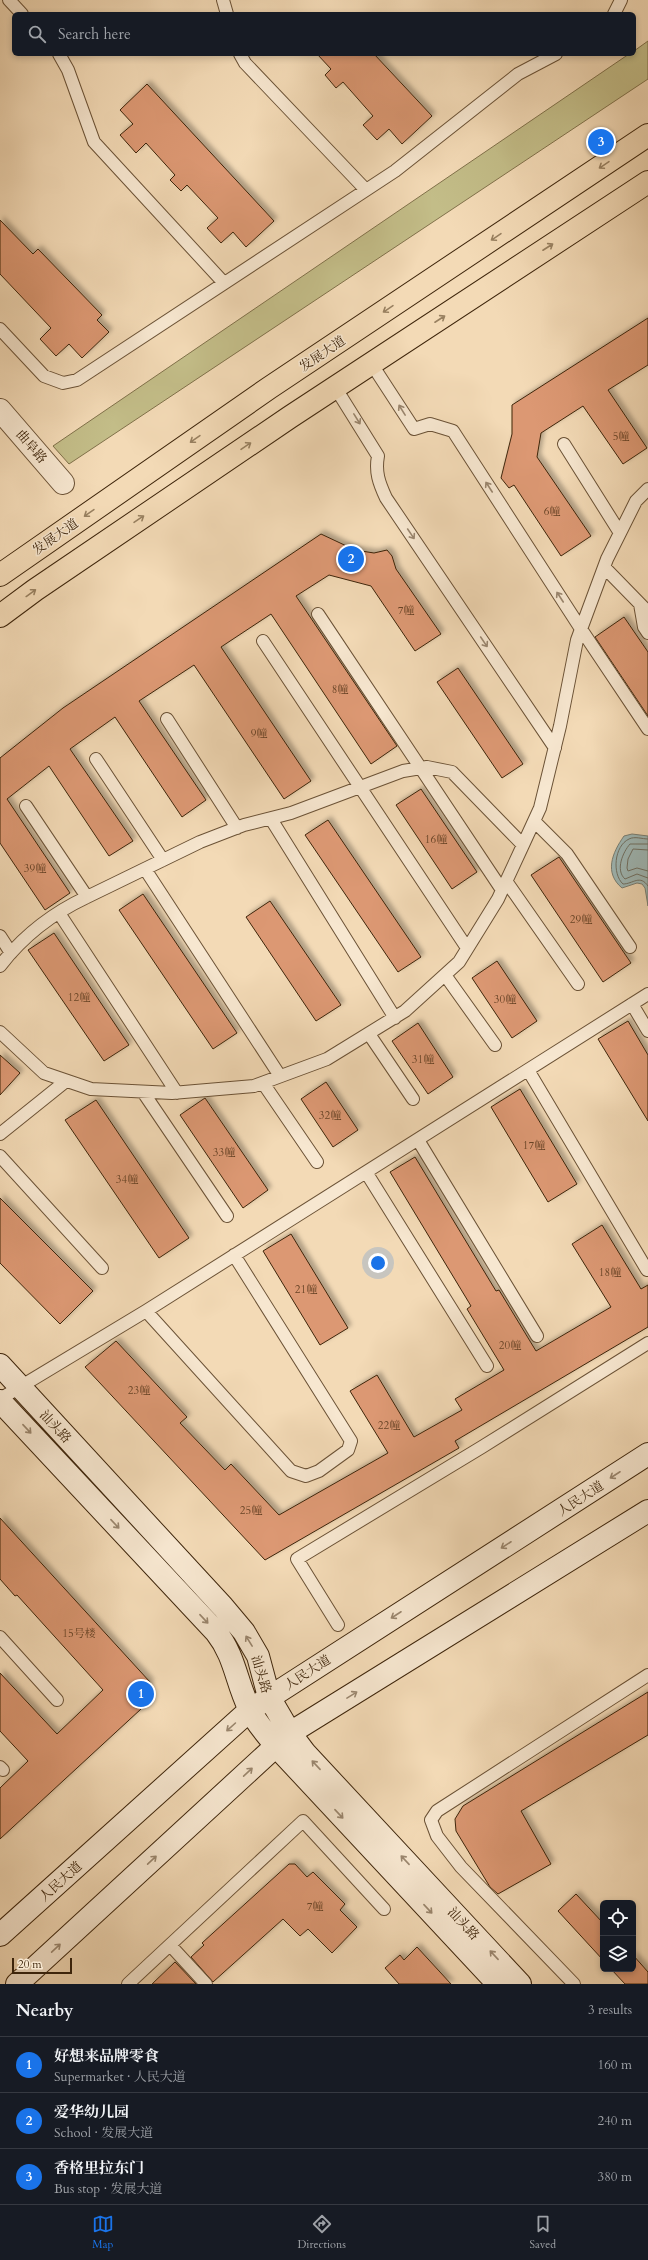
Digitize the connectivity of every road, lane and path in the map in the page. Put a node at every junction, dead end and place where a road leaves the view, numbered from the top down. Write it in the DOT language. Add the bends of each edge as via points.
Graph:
graph roads {
  1 [pos="9,0"];
  2 [pos="223,0"];
  3 [pos="620,0"];
  4 [pos="20,12"];
  5 [pos="226,12"];
  6 [pos="615,12"];
  7 [pos="60,56"];
  8 [pos="241,56"];
  9 [pos="552,56"];
  10 [pos="648,135"];
  11 [pos="648,182"];
  12 [pos="366,190"];
  13 [pos="224,283"];
  14 [pos="0,329"];
  15 [pos="371,363"];
  16 [pos="336,387"];
  17 [pos="0,410"];
  18 [pos="564,444"];
  19 [pos="63,483"];
  20 [pos="648,489"];
  21 [pos="620,534"];
  22 [pos="604,567"];
  23 [pos="0,575"];
  24 [pos="644,608"];
  25 [pos="318,614"];
  26 [pos="0,616"];
  27 [pos="581,629"];
  28 [pos="648,633"];
  29 [pos="263,641"];
  30 [pos="166,719"];
  31 [pos="648,729"];
  32 [pos="555,748"];
  33 [pos="96,759"];
  34 [pos="421,768"];
  35 [pos="362,787"];
  36 [pos="26,806"];
  37 [pos="271,819"];
  38 [pos="534,822"];
  39 [pos="238,828"];
  40 [pos="523,845"];
  41 [pos="163,860"];
  42 [pos="146,869"];
  43 [pos="504,886"];
  44 [pos="87,896"];
  45 [pos="59,913"];
  46 [pos="0,936"];
  47 [pos="630,946"];
  48 [pos="467,948"];
  49 [pos="11,953"];
  50 [pos="0,966"];
  51 [pos="445,975"];
  52 [pos="578,984"];
  53 [pos="648,994"];
  54 [pos="632,1004"];
  55 [pos="395,1018"];
  56 [pos="648,1031"];
  57 [pos="0,1032"];
  58 [pos="369,1034"];
  59 [pos="495,1045"];
  60 [pos="528,1070"];
  61 [pos="280,1076"];
  62 [pos="66,1081"];
  63 [pos="263,1083"];
  64 [pos="143,1092"];
  65 [pos="177,1093"];
  66 [pos="413,1098"];
  67 [pos="0,1134"];
  68 [pos="418,1140"];
  69 [pos="0,1156"];
  70 [pos="317,1162"];
  71 [pos="366,1172"];
  72 [pos="227,1216"];
  73 [pos="234,1255"];
  74 [pos="102,1268"];
  75 [pos="647,1270"];
  76 [pos="146,1311"];
  77 [pos="537,1336"];
  78 [pos="648,1343"];
  79 [pos="0,1365"];
  80 [pos="487,1366"];
  81 [pos="20,1387"];
  82 [pos="0,1400"];
  83 [pos="648,1454"];
  84 [pos="648,1511"];
  85 [pos="338,1625"];
  86 [pos="0,1637"];
  87 [pos="648,1675"];
  88 [pos="269,1697"];
  89 [pos="57,1700"];
  90 [pos="250,1710"];
  91 [pos="283,1740"];
  92 [pos="384,1909"];
  93 [pos="0,1935"];
  94 [pos="170,1945"];
  95 [pos="17,1984"];
  96 [pos="128,1984"];
  97 [pos="206,1984"];
  98 [pos="498,1984"];
  99 [pos="520,1984"];
  100 [pos="574,1984"];
  1 -- 4 [label="lane"];
  2 -- 5 [label="lane"];
  3 -- 6 [label="lane"];
  7 -- 13 [label="lane" via="68,70 94,142"];
  8 -- 12 [label="lane"];
  9 -- 12 [label="lane" via="518,74 395,171"];
  10 -- 23 [label="main road, 发展大道, one-way" via="269,388"];
  15 -- 11 [label="main road, one-way"];
  12 -- 13 [label="lane"];
  13 -- 14 [label="lane" via="92,372 77,380 63,383 44,376"];
  15 -- 16 [label="main road"];
  27 -- 15 [label="lane, one-way" via="453,431 430,424 414,429"];
  26 -- 16 [label="main road, one-way"];
  16 -- 32 [label="lane, one-way" via="378,456 376,468 386,498"];
  17 -- 19 [label="street, 曲阜路"];
  18 -- 21 [label="lane"];
  20 -- 21 [label="lane" via="636,501"];
  21 -- 22 [label="lane"];
  22 -- 24 [label="lane"];
  22 -- 27 [label="lane"];
  24 -- 28 [label="lane" via="644,627"];
  25 -- 34 [label="lane"];
  27 -- 31 [label="lane"];
  27 -- 32 [label="lane"];
  29 -- 35 [label="lane"];
  30 -- 39 [label="lane"];
  32 -- 38 [label="lane"];
  33 -- 41 [label="lane"];
  34 -- 35 [label="lane" via="403,771"];
  34 -- 40 [label="lane" via="452,772"];
  34 -- 43 [label="lane"];
  35 -- 37 [label="lane"];
  35 -- 48 [label="lane"];
  36 -- 44 [label="lane"];
  37 -- 39 [label="lane"];
  37 -- 55 [label="lane"];
  38 -- 40 [label="lane"];
  38 -- 47 [label="lane" via="567,854"];
  39 -- 41 [label="lane" via="200,842"];
  40 -- 43 [label="lane"];
  41 -- 42 [label="lane"];
  42 -- 44 [label="lane"];
  42 -- 61 [label="lane"];
  43 -- 48 [label="lane"];
  43 -- 52 [label="lane"];
  44 -- 45 [label="lane"];
  45 -- 49 [label="lane" via="28,934"];
  45 -- 65 [label="lane"];
  46 -- 49 [label="lane"];
  48 -- 51 [label="lane" via="459,962"];
  49 -- 50 [label="lane"];
  51 -- 55 [label="lane"];
  51 -- 59 [label="lane"];
  53 -- 54 [label="lane"];
  54 -- 56 [label="lane"];
  54 -- 60 [label="lane"];
  55 -- 58 [label="lane"];
  57 -- 62 [label="lane" via="44,1073"];
  58 -- 61 [label="lane" via="327,1059"];
  58 -- 66 [label="lane"];
  60 -- 68 [label="lane"];
  60 -- 75 [label="lane"];
  61 -- 63 [label="lane"];
  62 -- 64 [label="lane" via="90,1089"];
  62 -- 67 [label="lane"];
  63 -- 65 [label="lane"];
  63 -- 70 [label="lane"];
  64 -- 65 [label="lane"];
  64 -- 72 [label="lane"];
  68 -- 71 [label="lane"];
  68 -- 77 [label="lane"];
  69 -- 74 [label="lane"];
  71 -- 73 [label="lane"];
  71 -- 80 [label="lane"];
  73 -- 76 [label="lane"];
  73 -- 76 [label="lane" via="351,1441 348,1450 319,1471 306,1476 291,1471"];
  76 -- 81 [label="lane"];
  78 -- 85 [label="lane" via="297,1558"];
  79 -- 81 [label="street, 汕头路"];
  81 -- 82 [label="lane"];
  88 -- 81 [label="street, 汕头路, one-way" via="258,1656 228,1612"];
  82 -- 90 [label="street, 汕头路, one-way" via="216,1632 234,1661 241,1690"];
  83 -- 88 [label="street, 人民大道, one-way"];
  91 -- 84 [label="street, one-way"];
  86 -- 89 [label="lane"];
  87 -- 100 [label="lane" via="437,1811 431,1820 437,1836 461,1867"];
  88 -- 90 [label="street, 人民大道"];
  88 -- 91 [label="street, 汕头路"];
  90 -- 91 [label="street, 汕头路"];
  90 -- 93 [label="street, 人民大道, one-way"];
  95 -- 91 [label="street, one-way"];
  91 -- 98 [label="street, 汕头路, one-way"];
  99 -- 91 [label="street, 汕头路, one-way" via="305,1753"];
  92 -- 94 [label="lane" via="302,1821"];
  94 -- 96 [label="lane"];
  94 -- 97 [label="lane"];
}
